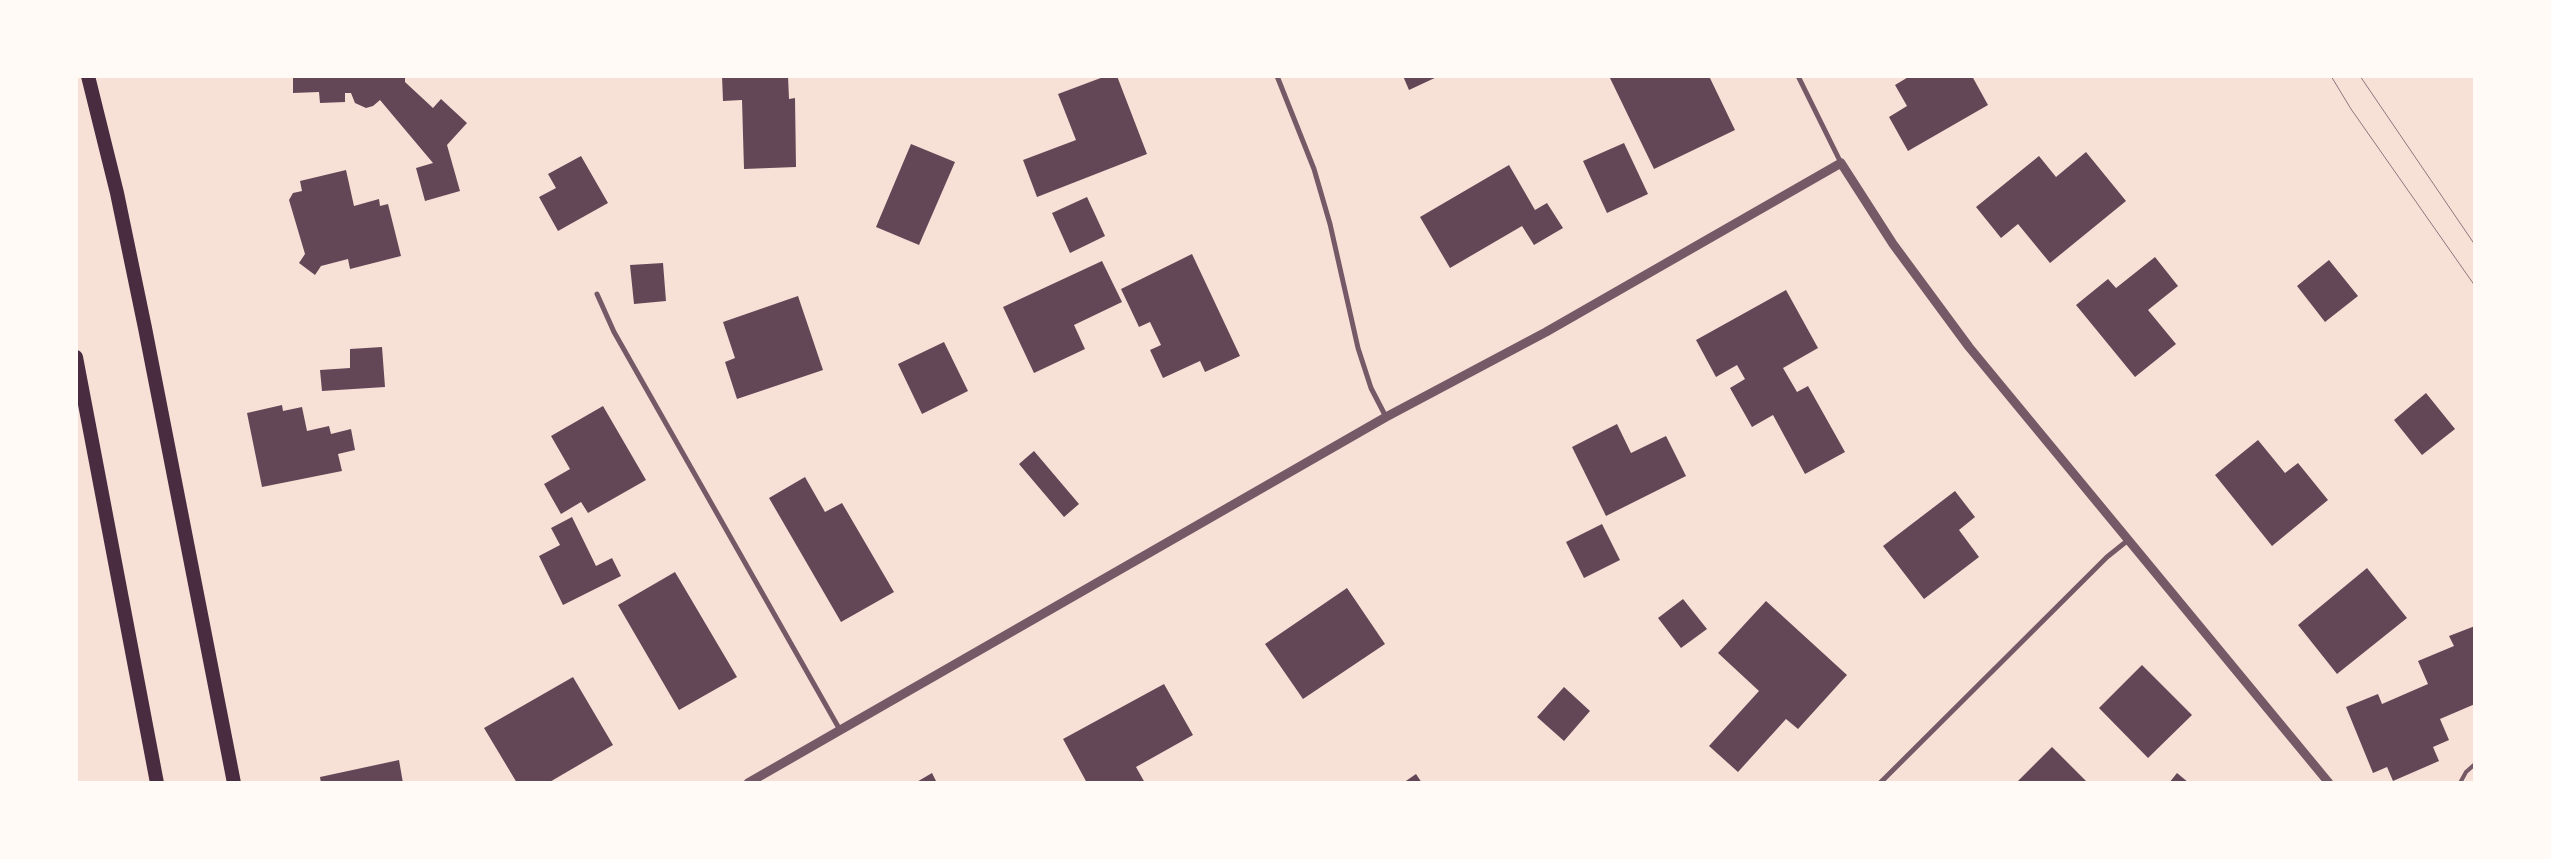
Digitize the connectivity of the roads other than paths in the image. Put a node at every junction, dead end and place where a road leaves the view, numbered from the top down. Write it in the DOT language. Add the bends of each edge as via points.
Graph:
graph roads {
  1 [pos="88,76"];
  2 [pos="1277,76"];
  3 [pos="1798,76"];
  4 [pos="1841,163"];
  5 [pos="597,294"];
  6 [pos="76,356"];
  7 [pos="1386,417"];
  8 [pos="2127,541"];
  9 [pos="840,730"];
  10 [pos="2475,764"];
  11 [pos="752,782"];
  12 [pos="157,783"];
  13 [pos="234,783"];
  14 [pos="1880,783"];
  15 [pos="2329,783"];
  16 [pos="2460,783"];
  1 -- 13 [label="highway" via="144,319"];
  2 -- 7 [label="street" via="1314,169 1358,348 1371,388"];
  3 -- 4 [label="street"];
  4 -- 7 [label="street" via="1546,332"];
  4 -- 8 [label="street" via="1893,244 1963,340"];
  5 -- 9 [label="street" via="614,332"];
  6 -- 12 [label="highway"];
  7 -- 9 [label="street"];
  8 -- 14 [label="street" via="2107,557"];
  8 -- 15 [label="street"];
  9 -- 11 [label="street"];
  10 -- 16 [label="lane"];
}
